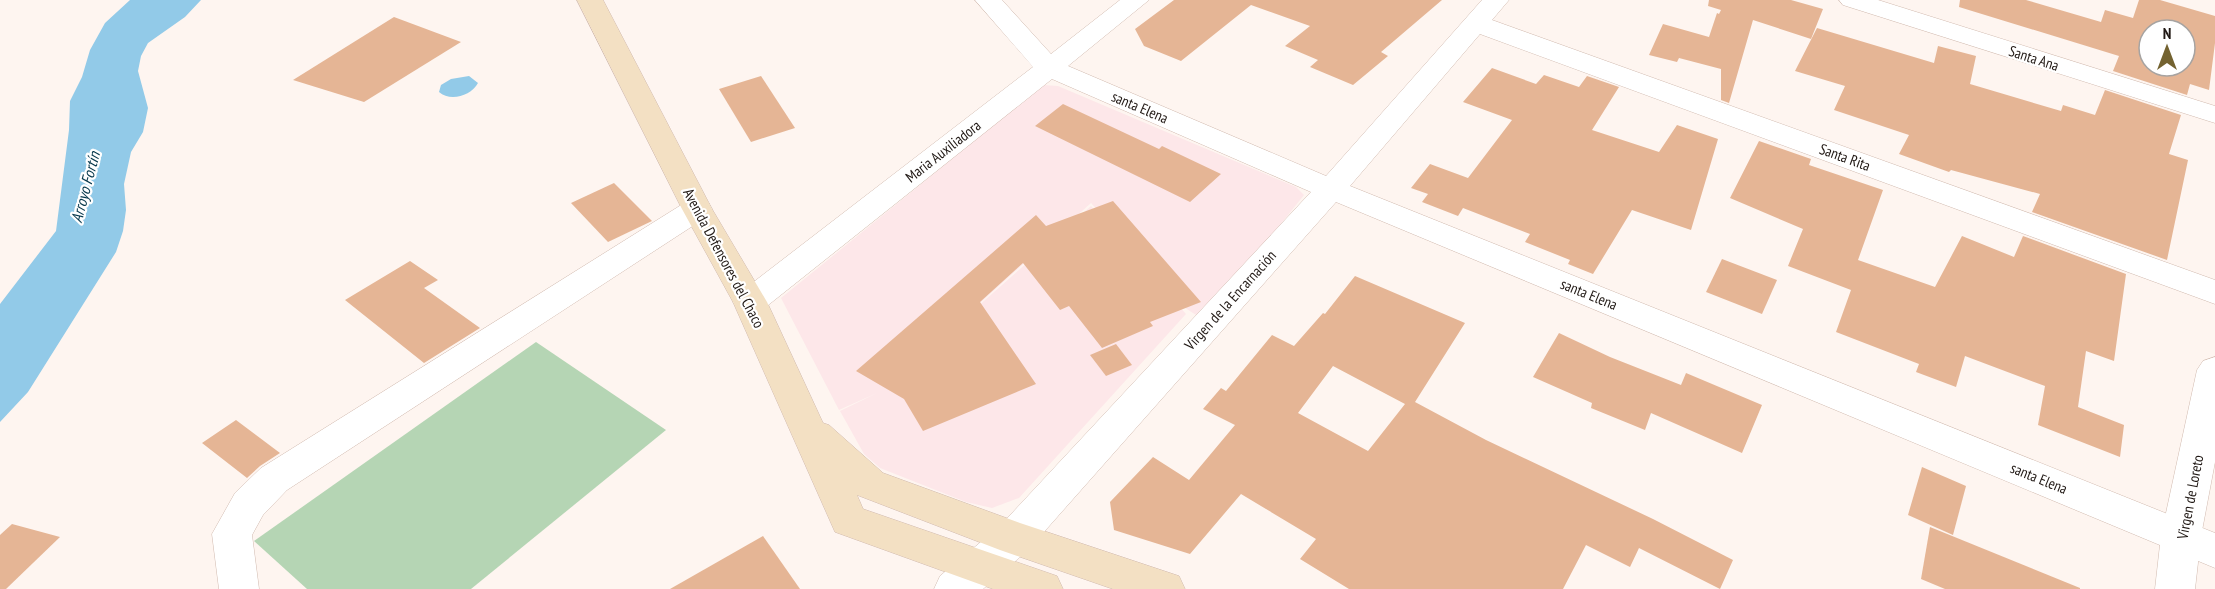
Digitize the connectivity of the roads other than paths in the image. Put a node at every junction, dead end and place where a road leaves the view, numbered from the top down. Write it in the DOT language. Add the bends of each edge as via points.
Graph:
graph roads {
  1 [pos="590,0"];
  2 [pos="988,0"];
  3 [pos="1136,0"];
  4 [pos="1852,0"];
  5 [pos="1486,11"];
  6 [pos="1049,68"];
  7 [pos="2215,115"];
  8 [pos="1331,189"];
  9 [pos="697,209"];
  10 [pos="2215,292"];
  11 [pos="750,302"];
  12 [pos="2215,370"];
  13 [pos="806,425"];
  14 [pos="2181,536"];
  15 [pos="1014,538"];
  16 [pos="2215,551"];
  17 [pos="967,578"];
  18 [pos="239,589"];
  19 [pos="1043,589"];
  20 [pos="1165,589"];
  21 [pos="2175,589"];
  1 -- 9 [label="main road, Avenida Defensores del Chaco"];
  2 -- 6 [label="street, santa Elena"];
  3 -- 6 [label="street, Maria Auxiliadora"];
  4 -- 7 [label="street, Santa Ana"];
  5 -- 8 [label="street, Virgen de la Encarnación"];
  5 -- 10 [label="street, Santa Rita"];
  6 -- 8 [label="street, santa Elena"];
  6 -- 11 [label="street, Maria Auxiliadora"];
  8 -- 14 [label="street, santa Elena"];
  8 -- 15 [label="street, Virgen de la Encarnación"];
  9 -- 11 [label="main road, Avenida Defensores del Chaco"];
  9 -- 18 [label="street" via="274,479 249,504 232,534"];
  11 -- 13 [label="main road, Avenida Defensores del Chaco"];
  12 -- 14 [label="street, Virgen de Loreto"];
  13 -- 15 [label="main road" via="870,484"];
  13 -- 17 [label="main road, Avenida Defensores del Chaco" via="849,520"];
  14 -- 16 [label="street, santa Elena"];
  14 -- 21 [label="street, Virgen de Loreto"];
  15 -- 17 [label="street, Virgen de la Encarnación"];
  15 -- 20 [label="main road"];
  17 -- 19 [label="main road"];
}
